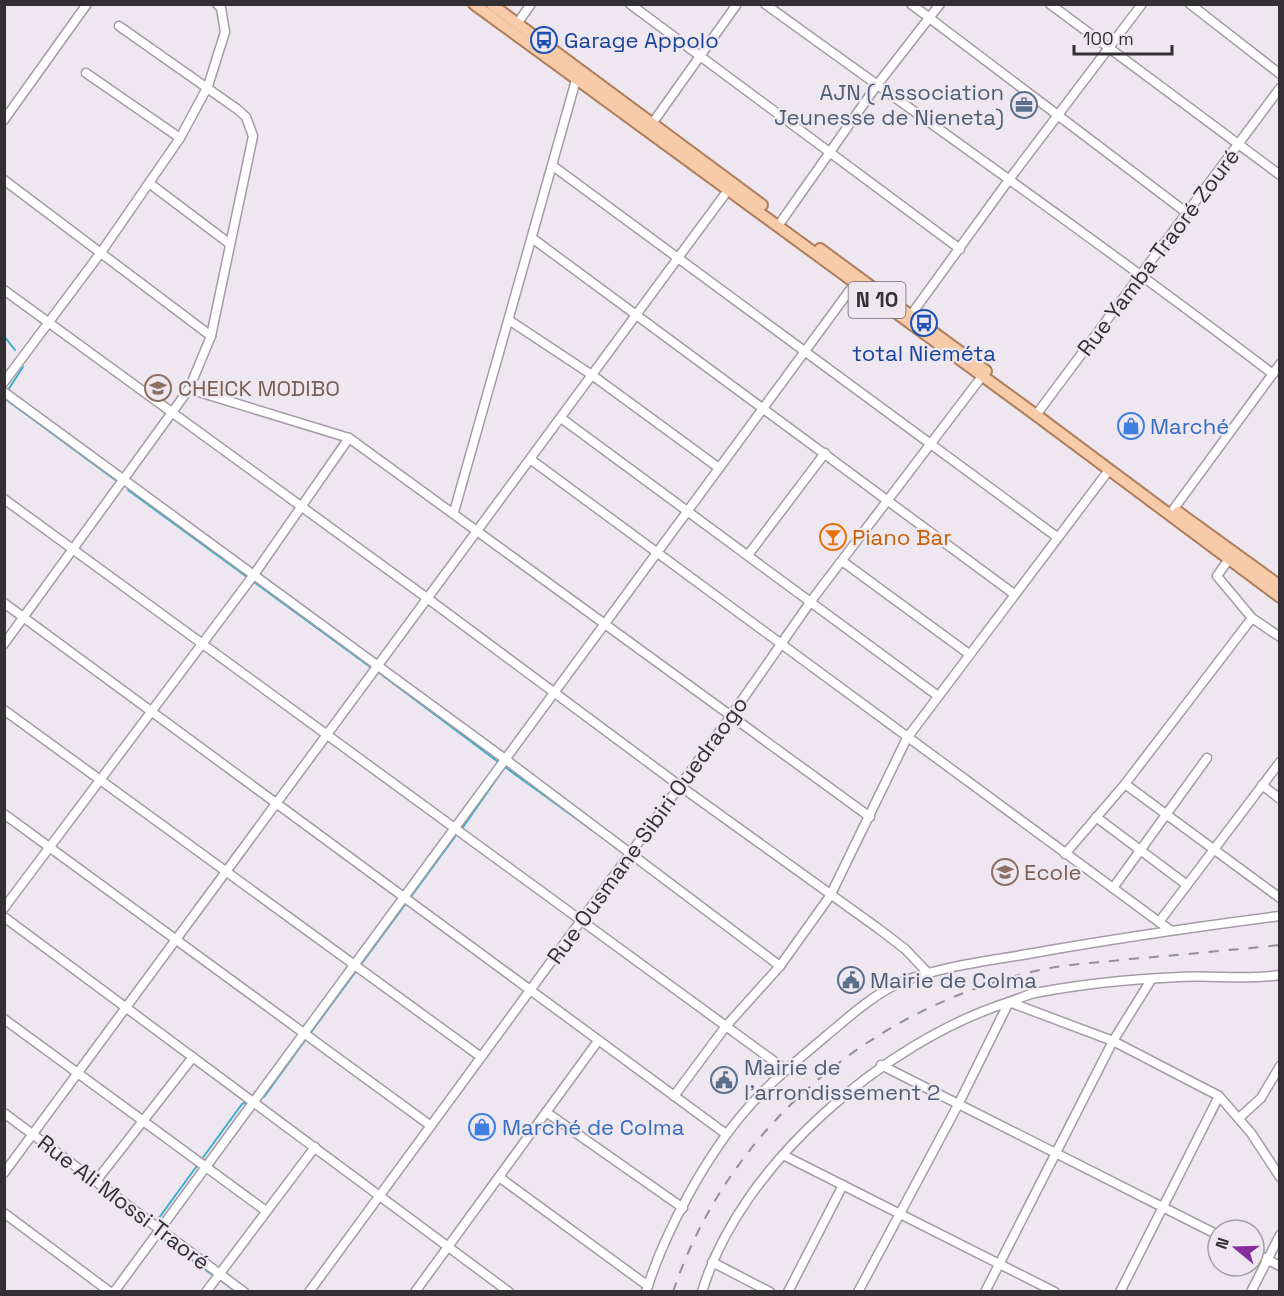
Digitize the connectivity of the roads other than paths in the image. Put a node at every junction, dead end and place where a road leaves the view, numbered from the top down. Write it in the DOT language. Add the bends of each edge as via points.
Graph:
graph roads {
  1 [pos="87,4"];
  2 [pos="217,4"];
  3 [pos="491,4"];
  4 [pos="531,4"];
  5 [pos="630,4"];
  6 [pos="737,4"];
  7 [pos="765,4"];
  8 [pos="911,4"];
  9 [pos="940,4"];
  10 [pos="1050,4"];
  11 [pos="1142,4"];
  12 [pos="1190,4"];
  13 [pos="477,6"];
  14 [pos="930,18"];
  15 [pos="517,24"];
  16 [pos="119,26"];
  17 [pos="1108,46"];
  18 [pos="700,55"];
  19 [pos="86,73"];
  20 [pos="578,74"];
  21 [pos="1280,74"];
  22 [pos="878,85"];
  23 [pos="208,86"];
  24 [pos="1280,88"];
  25 [pos="1057,116"];
  26 [pos="4,120"];
  27 [pos="649,127"];
  28 [pos="180,138"];
  29 [pos="1239,145"];
  30 [pos="830,155"];
  31 [pos="553,166"];
  32 [pos="1280,175"];
  33 [pos="4,180"];
  34 [pos="1008,181"];
  35 [pos="149,183"];
  36 [pos="731,187"];
  37 [pos="1187,213"];
  38 [pos="780,223"];
  39 [pos="532,238"];
  40 [pos="230,244"];
  41 [pos="960,249"];
  42 [pos="102,252"];
  43 [pos="678,258"];
  44 [pos="1141,274"];
  45 [pos="857,281"];
  46 [pos="4,290"];
  47 [pos="636,315"];
  48 [pos="909,319"];
  49 [pos="509,320"];
  50 [pos="50,321"];
  51 [pos="212,336"];
  52 [pos="804,351"];
  53 [pos="1280,364"];
  54 [pos="984,374"];
  55 [pos="1273,374"];
  56 [pos="592,375"];
  57 [pos="4,382"];
  58 [pos="189,389"];
  59 [pos="4,392"];
  60 [pos="762,408"];
  61 [pos="1038,412"];
  62 [pos="171,413"];
  63 [pos="561,418"];
  64 [pos="350,438"];
  65 [pos="931,444"];
  66 [pos="825,453"];
  67 [pos="530,459"];
  68 [pos="719,468"];
  69 [pos="1109,470"];
  70 [pos="125,478"];
  71 [pos="4,499"];
  72 [pos="888,500"];
  73 [pos="302,507"];
  74 [pos="687,511"];
  75 [pos="454,512"];
  76 [pos="1172,512"];
  77 [pos="478,530"];
  78 [pos="1057,537"];
  79 [pos="74,549"];
  80 [pos="656,553"];
  81 [pos="748,555"];
  82 [pos="1231,556"];
  83 [pos="842,561"];
  84 [pos="253,576"];
  85 [pos="1280,586"];
  86 [pos="1014,594"];
  87 [pos="1280,597"];
  88 [pos="427,598"];
  89 [pos="811,601"];
  90 [pos="4,603"];
  91 [pos="24,618"];
  92 [pos="1252,618"];
  93 [pos="606,623"];
  94 [pos="1280,637"];
  95 [pos="202,642"];
  96 [pos="4,644"];
  97 [pos="781,644"];
  98 [pos="969,654"];
  99 [pos="378,667"];
  100 [pos="553,693"];
  101 [pos="938,696"];
  102 [pos="4,710"];
  103 [pos="150,712"];
  104 [pos="731,716"];
  105 [pos="327,734"];
  106 [pos="907,738"];
  107 [pos="1207,758"];
  108 [pos="505,759"];
  109 [pos="1280,762"];
  110 [pos="99,782"];
  111 [pos="1125,784"];
  112 [pos="1262,785"];
  113 [pos="680,786"];
  114 [pos="1280,799"];
  115 [pos="275,803"];
  116 [pos="4,814"];
  117 [pos="1166,815"];
  118 [pos="870,817"];
  119 [pos="1096,817"];
  120 [pos="454,827"];
  121 [pos="49,848"];
  122 [pos="1214,850"];
  123 [pos="1140,851"];
  124 [pos="630,854"];
  125 [pos="1065,854"];
  126 [pos="226,871"];
  127 [pos="1187,885"];
  128 [pos="1113,888"];
  129 [pos="830,896"];
  130 [pos="404,897"];
  131 [pos="1280,898"];
  132 [pos="4,908"];
  133 [pos="1280,916"];
  134 [pos="4,917"];
  135 [pos="582,920"];
  136 [pos="1159,922"];
  137 [pos="1170,930"];
  138 [pos="174,941"];
  139 [pos="355,963"];
  140 [pos="780,966"];
  141 [pos="928,974"];
  142 [pos="1280,975"];
  143 [pos="1151,980"];
  144 [pos="530,989"];
  145 [pos="1009,1002"];
  146 [pos="125,1008"];
  147 [pos="4,1018"];
  148 [pos="726,1026"];
  149 [pos="304,1033"];
  150 [pos="598,1041"];
  151 [pos="1113,1041"];
  152 [pos="193,1057"];
  153 [pos="481,1058"];
  154 [pos="881,1065"];
  155 [pos="1280,1066"];
  156 [pos="786,1070"];
  157 [pos="78,1073"];
  158 [pos="674,1096"];
  159 [pos="1219,1096"];
  160 [pos="253,1102"];
  161 [pos="958,1105"];
  162 [pos="546,1112"];
  163 [pos="4,1113"];
  164 [pos="1239,1118"];
  165 [pos="144,1120"];
  166 [pos="431,1126"];
  167 [pos="33,1134"];
  168 [pos="726,1134"];
  169 [pos="315,1148"];
  170 [pos="1055,1154"];
  171 [pos="783,1155"];
  172 [pos="205,1167"];
  173 [pos="4,1173"];
  174 [pos="499,1177"];
  175 [pos="1280,1177"];
  176 [pos="96,1181"];
  177 [pos="843,1185"];
  178 [pos="381,1194"];
  179 [pos="1162,1207"];
  180 [pos="684,1208"];
  181 [pos="266,1211"];
  182 [pos="4,1213"];
  183 [pos="900,1214"];
  184 [pos="160,1229"];
  185 [pos="1206,1229"];
  186 [pos="1280,1235"];
  187 [pos="449,1245"];
  188 [pos="1267,1259"];
  189 [pos="712,1262"];
  190 [pos="1000,1264"];
  191 [pos="1280,1266"];
  192 [pos="219,1273"];
  193 [pos="647,1289"];
  194 [pos="112,1292"];
  195 [pos="206,1292"];
  196 [pos="244,1292"];
  197 [pos="309,1292"];
  198 [pos="415,1292"];
  199 [pos="509,1292"];
  200 [pos="702,1292"];
  201 [pos="770,1292"];
  202 [pos="788,1292"];
  203 [pos="858,1292"];
  204 [pos="985,1292"];
  205 [pos="1055,1292"];
  206 [pos="1120,1292"];
  207 [pos="1251,1292"];
  1 -- 26 [label="street"];
  2 -- 23 [label="street" via="225,32"];
  3 -- 15 [label="main road, N 10"];
  4 -- 15 [label="street"];
  5 -- 18 [label="street"];
  6 -- 18 [label="street"];
  7 -- 22 [label="street"];
  8 -- 14 [label="street"];
  9 -- 14 [label="street"];
  10 -- 17 [label="street"];
  11 -- 17 [label="street"];
  12 -- 21 [label="street"];
  13 -- 20 [label="main road, N 10"];
  14 -- 22 [label="street"];
  14 -- 25 [label="street"];
  15 -- 20 [label="main road, N 10"];
  16 -- 23 [label="street"];
  17 -- 25 [label="street"];
  17 -- 29 [label="street"];
  18 -- 27 [label="street"];
  18 -- 30 [label="street"];
  19 -- 28 [label="street"];
  20 -- 27 [label="main road, N 10"];
  20 -- 31 [label="street"];
  22 -- 30 [label="street"];
  22 -- 34 [label="street"];
  23 -- 28 [label="street"];
  23 -- 40 [label="street" via="246,117 253,136"];
  24 -- 29 [label="street, Rue Yamba Traoré Zouré"];
  25 -- 34 [label="street"];
  25 -- 37 [label="street"];
  27 -- 36 [label="main road, N 10"];
  28 -- 35 [label="street"];
  29 -- 32 [label="street"];
  29 -- 37 [label="street, Rue Yamba Traoré Zouré"];
  30 -- 38 [label="street"];
  30 -- 41 [label="street"];
  31 -- 39 [label="street"];
  31 -- 43 [label="street"];
  33 -- 42 [label="street"];
  34 -- 41 [label="street"];
  34 -- 44 [label="street"];
  35 -- 40 [label="street"];
  35 -- 42 [label="street"];
  36 -- 38 [label="main road, N 10"];
  36 -- 43 [label="street"];
  37 -- 44 [label="street, Rue Yamba Traoré Zouré"];
  38 -- 45 [label="main road, N 10"];
  39 -- 47 [label="street"];
  39 -- 49 [label="street"];
  40 -- 51 [label="street"];
  41 -- 48 [label="street"];
  42 -- 50 [label="street"];
  42 -- 51 [label="street"];
  43 -- 47 [label="street"];
  43 -- 52 [label="street"];
  44 -- 55 [label="street"];
  44 -- 61 [label="street, Rue Yamba Traoré Zouré"];
  45 -- 48 [label="main road, N 10"];
  45 -- 52 [label="street"];
  46 -- 50 [label="street"];
  47 -- 56 [label="street"];
  47 -- 60 [label="street"];
  48 -- 54 [label="main road, N 10"];
  49 -- 56 [label="street"];
  49 -- 75 [label="street"];
  50 -- 57 [label="street"];
  50 -- 62 [label="street"];
  51 -- 58 [label="street"];
  52 -- 60 [label="street"];
  52 -- 65 [label="street"];
  53 -- 55 [label="street"];
  54 -- 61 [label="main road, N 10"];
  54 -- 65 [label="street, Rue Ousmane Sibiri Ouedraogo"];
  55 -- 76 [label="street"];
  56 -- 63 [label="street"];
  56 -- 68 [label="street"];
  58 -- 62 [label="street"];
  58 -- 64 [label="street"];
  59 -- 70 [label="street"];
  60 -- 66 [label="street"];
  60 -- 68 [label="street"];
  61 -- 69 [label="main road, N 10"];
  61 -- 76 [label="main road, N 10"];
  62 -- 70 [label="street"];
  62 -- 73 [label="street"];
  63 -- 67 [label="street"];
  63 -- 74 [label="street"];
  64 -- 73 [label="street"];
  64 -- 75 [label="street"];
  65 -- 72 [label="street, Rue Ousmane Sibiri Ouedraogo"];
  65 -- 78 [label="street"];
  66 -- 72 [label="street"];
  66 -- 81 [label="street"];
  67 -- 77 [label="street"];
  67 -- 80 [label="street"];
  68 -- 74 [label="street"];
  69 -- 76 [label="main road, N 10"];
  69 -- 78 [label="street"];
  70 -- 79 [label="street"];
  70 -- 84 [label="street"];
  71 -- 79 [label="street"];
  72 -- 83 [label="street, Rue Ousmane Sibiri Ouedraogo"];
  72 -- 86 [label="street"];
  73 -- 84 [label="street"];
  73 -- 88 [label="street"];
  74 -- 80 [label="street"];
  74 -- 81 [label="street"];
  75 -- 77 [label="street"];
  76 -- 82 [label="main road, N 10"];
  77 -- 88 [label="street"];
  77 -- 93 [label="street"];
  78 -- 86 [label="street"];
  79 -- 91 [label="street"];
  79 -- 95 [label="street"];
  80 -- 93 [label="street"];
  80 -- 97 [label="street"];
  81 -- 89 [label="street"];
  82 -- 85 [label="main road, N 10"];
  82 -- 87 [label="main road, N 10"];
  82 -- 92 [label="street" via="1217,576"];
  83 -- 89 [label="street, Rue Ousmane Sibiri Ouedraogo"];
  83 -- 98 [label="street"];
  84 -- 95 [label="street"];
  84 -- 99 [label="street"];
  86 -- 98 [label="street"];
  88 -- 99 [label="street"];
  88 -- 100 [label="street"];
  89 -- 97 [label="street, Rue Ousmane Sibiri Ouedraogo"];
  89 -- 101 [label="street"];
  90 -- 91 [label="street"];
  91 -- 96 [label="street"];
  91 -- 103 [label="street"];
  92 -- 94 [label="street"];
  92 -- 111 [label="street"];
  93 -- 100 [label="street"];
  93 -- 104 [label="street"];
  95 -- 103 [label="street"];
  95 -- 105 [label="street"];
  97 -- 104 [label="street, Rue Ousmane Sibiri Ouedraogo"];
  97 -- 106 [label="street"];
  98 -- 101 [label="street"];
  99 -- 105 [label="street"];
  99 -- 108 [label="street"];
  100 -- 108 [label="street"];
  100 -- 113 [label="street"];
  101 -- 106 [label="street"];
  102 -- 110 [label="street"];
  103 -- 110 [label="street"];
  103 -- 115 [label="street"];
  104 -- 113 [label="street, Rue Ousmane Sibiri Ouedraogo"];
  104 -- 118 [label="street"];
  105 -- 115 [label="street"];
  105 -- 120 [label="street"];
  106 -- 118 [label="street"];
  106 -- 125 [label="street"];
  107 -- 117 [label="street"];
  108 -- 120 [label="street"];
  108 -- 124 [label="street"];
  109 -- 112 [label="street"];
  110 -- 121 [label="street"];
  110 -- 126 [label="street"];
  111 -- 117 [label="street"];
  111 -- 119 [label="street"];
  112 -- 114 [label="street"];
  112 -- 122 [label="street"];
  113 -- 124 [label="street, Rue Ousmane Sibiri Ouedraogo"];
  113 -- 129 [label="street"];
  115 -- 126 [label="street"];
  115 -- 130 [label="street"];
  116 -- 121 [label="street"];
  117 -- 122 [label="street"];
  117 -- 123 [label="street"];
  118 -- 129 [label="street"];
  119 -- 123 [label="street"];
  119 -- 125 [label="street"];
  120 -- 130 [label="street"];
  120 -- 135 [label="street"];
  121 -- 132 [label="street"];
  121 -- 138 [label="street"];
  122 -- 127 [label="street"];
  122 -- 131 [label="street"];
  123 -- 127 [label="street"];
  123 -- 128 [label="street"];
  124 -- 135 [label="street, Rue Ousmane Sibiri Ouedraogo"];
  124 -- 140 [label="street"];
  125 -- 128 [label="street"];
  126 -- 138 [label="street"];
  126 -- 139 [label="street"];
  127 -- 136 [label="street"];
  128 -- 136 [label="street"];
  129 -- 140 [label="street"];
  129 -- 141 [label="street" via="905,949"];
  130 -- 139 [label="street"];
  130 -- 144 [label="street"];
  133 -- 137 [label="street"];
  134 -- 146 [label="street"];
  135 -- 144 [label="street, Rue Ousmane Sibiri Ouedraogo"];
  135 -- 148 [label="street"];
  136 -- 137 [label="street"];
  137 -- 141 [label="street"];
  138 -- 146 [label="street"];
  138 -- 149 [label="street"];
  139 -- 149 [label="street"];
  139 -- 153 [label="street"];
  140 -- 148 [label="street"];
  141 -- 156 [label="street" via="902,982 875,999"];
  142 -- 143 [label="street"];
  143 -- 145 [label="street" via="1078,986"];
  143 -- 151 [label="street"];
  144 -- 150 [label="street"];
  144 -- 153 [label="street, Rue Ousmane Sibiri Ouedraogo"];
  145 -- 151 [label="street"];
  145 -- 154 [label="street" via="978,1012"];
  145 -- 161 [label="street"];
  146 -- 152 [label="street"];
  146 -- 157 [label="street"];
  147 -- 157 [label="street"];
  148 -- 156 [label="street"];
  148 -- 158 [label="street"];
  149 -- 160 [label="street"];
  149 -- 166 [label="street"];
  150 -- 158 [label="street"];
  150 -- 162 [label="street"];
  151 -- 159 [label="street"];
  151 -- 170 [label="street"];
  152 -- 160 [label="street"];
  152 -- 165 [label="street"];
  153 -- 166 [label="street, Rue Ousmane Sibiri Ouedraogo"];
  154 -- 161 [label="street"];
  154 -- 171 [label="street"];
  155 -- 164 [label="street" via="1261,1098"];
  156 -- 168 [label="street"];
  157 -- 165 [label="street"];
  157 -- 167 [label="street"];
  158 -- 168 [label="street"];
  159 -- 164 [label="street"];
  159 -- 179 [label="street"];
  160 -- 169 [label="street"];
  160 -- 172 [label="street"];
  161 -- 170 [label="street"];
  161 -- 183 [label="street"];
  162 -- 174 [label="street"];
  162 -- 180 [label="street"];
  163 -- 167 [label="street, Rue Ali Mossi Traoré"];
  164 -- 175 [label="street"];
  165 -- 172 [label="street"];
  165 -- 176 [label="street"];
  166 -- 178 [label="street, Rue Ousmane Sibiri Ouedraogo"];
  167 -- 173 [label="street"];
  167 -- 176 [label="street, Rue Ali Mossi Traoré"];
  168 -- 180 [label="street"];
  169 -- 178 [label="street"];
  169 -- 181 [label="street"];
  170 -- 179 [label="street"];
  170 -- 190 [label="street"];
  171 -- 177 [label="street"];
  171 -- 189 [label="street" via="733,1224"];
  172 -- 181 [label="street"];
  172 -- 184 [label="street"];
  174 -- 187 [label="street"];
  174 -- 193 [label="street"];
  176 -- 184 [label="street, Rue Ali Mossi Traoré"];
  177 -- 183 [label="street"];
  177 -- 202 [label="street"];
  178 -- 187 [label="street"];
  178 -- 197 [label="street, Rue Ousmane Sibiri Ouedraogo"];
  179 -- 185 [label="street"];
  179 -- 206 [label="street"];
  180 -- 193 [label="street"];
  181 -- 192 [label="street"];
  182 -- 194 [label="street"];
  183 -- 190 [label="street"];
  183 -- 203 [label="street"];
  184 -- 192 [label="street, Rue Ali Mossi Traoré"];
  184 -- 194 [label="street"];
  186 -- 188 [label="street"];
  187 -- 198 [label="street"];
  187 -- 199 [label="street"];
  188 -- 191 [label="street"];
  188 -- 207 [label="street"];
  189 -- 200 [label="street"];
  189 -- 201 [label="street"];
  190 -- 204 [label="street"];
  190 -- 205 [label="street"];
  192 -- 195 [label="street"];
  192 -- 196 [label="street, Rue Ali Mossi Traoré"];
}
